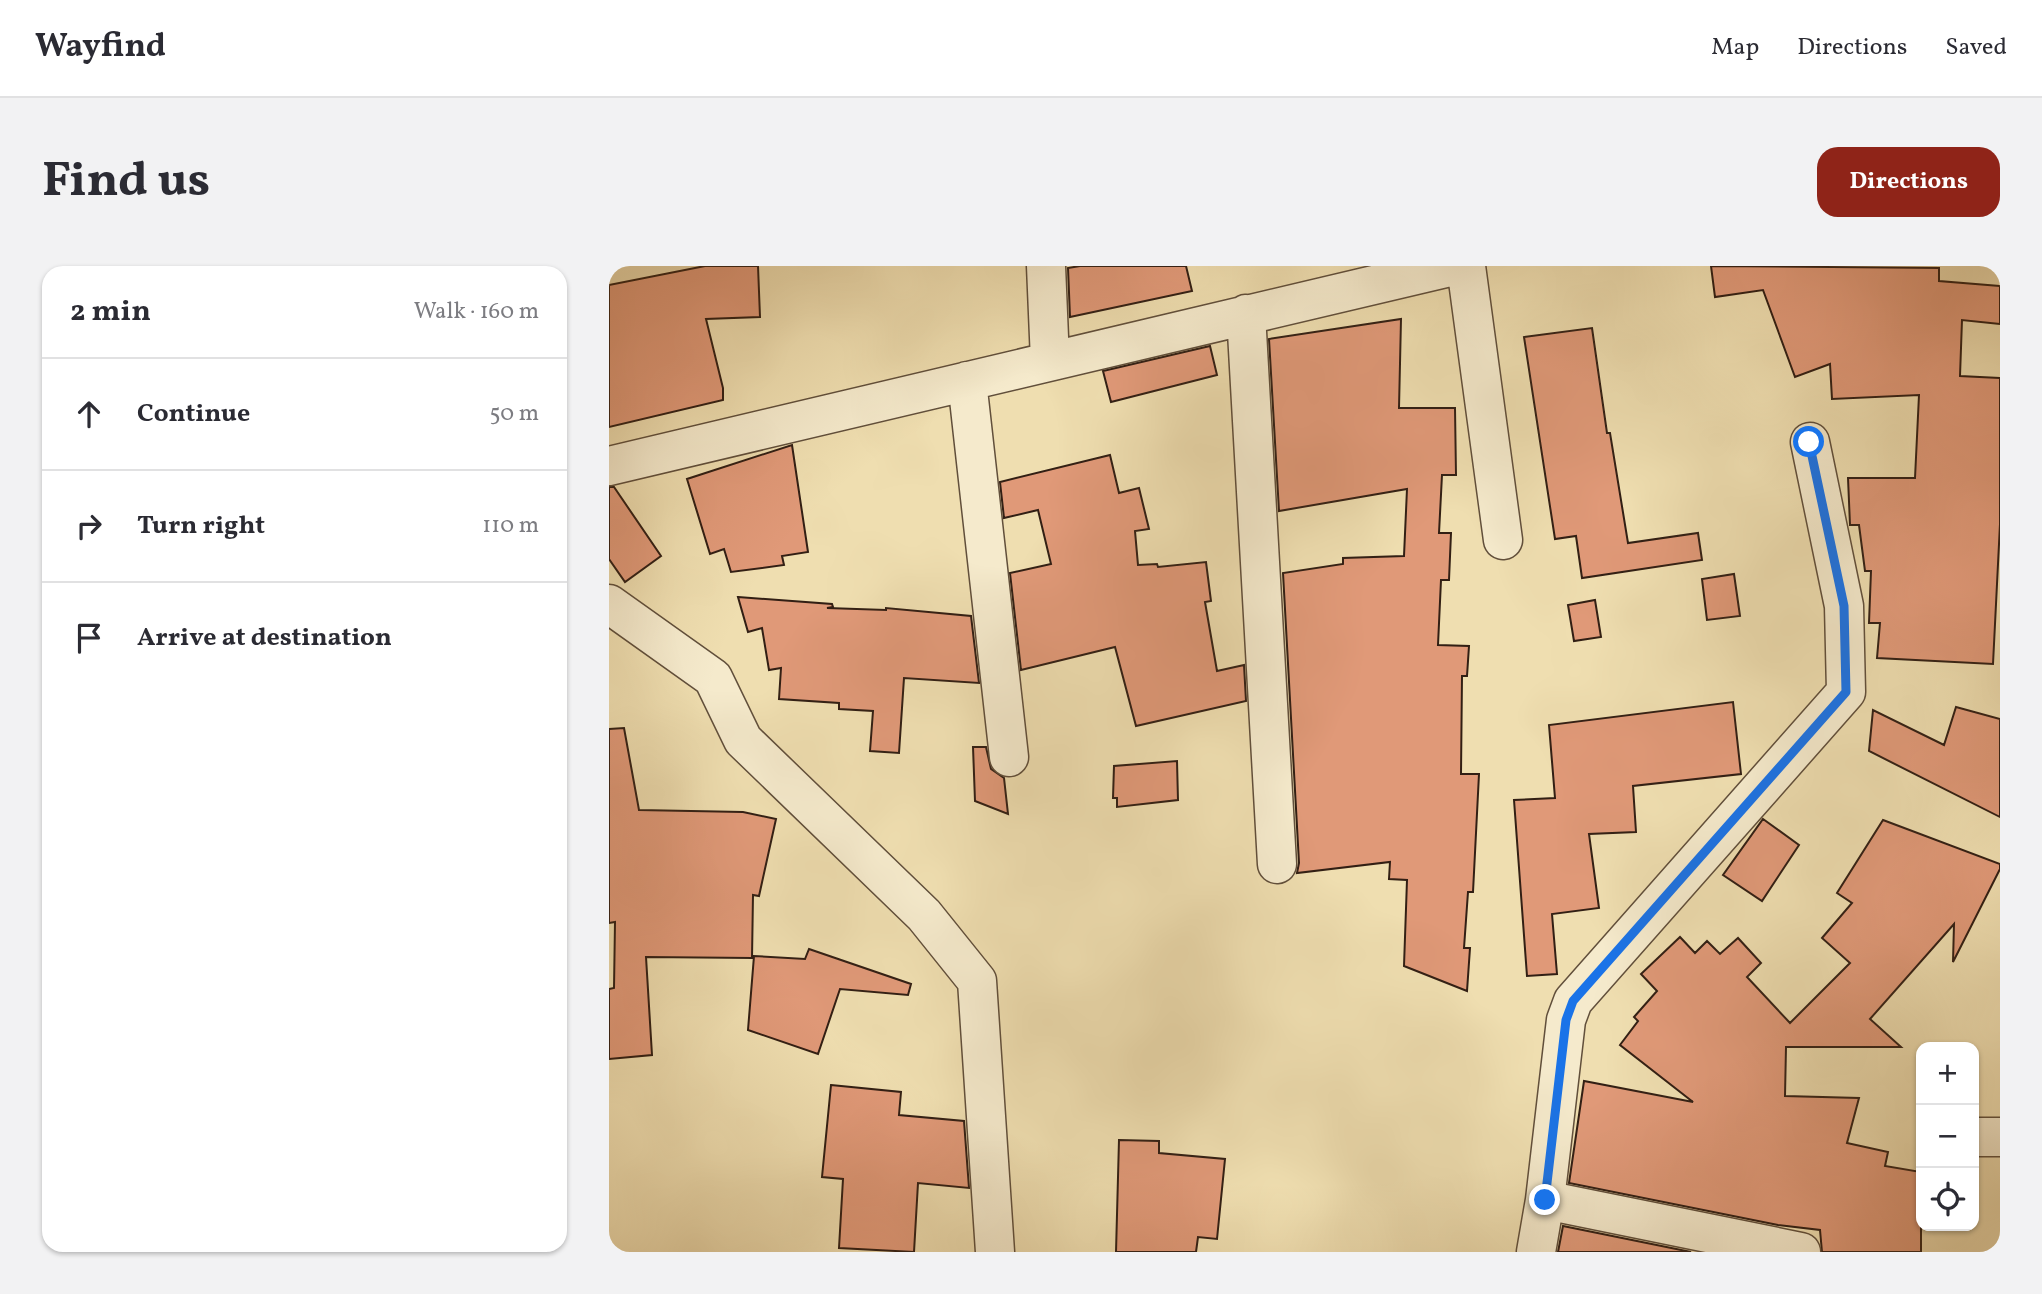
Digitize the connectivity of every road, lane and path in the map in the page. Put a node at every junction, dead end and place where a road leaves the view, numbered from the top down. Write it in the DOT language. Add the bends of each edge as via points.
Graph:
graph roads {
  1 [pos="1047,266"];
  2 [pos="1449,267"];
  3 [pos="1246,314"];
  4 [pos="1050,361"];
  5 [pos="967,381"];
  6 [pos="1809,442"];
  7 [pos="609,466"];
  8 [pos="1503,540"];
  9 [pos="609,604"];
  10 [pos="1009,757"];
  11 [pos="1277,864"];
  12 [pos="1979,1137"];
  13 [pos="2000,1137"];
  14 [pos="1545,1200"];
  15 [pos="995,1252"];
  16 [pos="1536,1252"];
  17 [pos="1801,1252"];
  1 -- 4 [label="street"];
  2 -- 3 [label="street"];
  2 -- 8 [label="street"];
  3 -- 4 [label="street"];
  3 -- 11 [label="street"];
  4 -- 5 [label="street"];
  5 -- 7 [label="street"];
  5 -- 10 [label="street"];
  6 -- 14 [label="street" via="1844,606 1846,692 1573,1001 1566,1020"];
  9 -- 15 [label="street" via="713,678 743,740 925,915 977,981"];
  12 -- 13 [label="street"];
  14 -- 16 [label="street"];
  14 -- 17 [label="street"];
}
